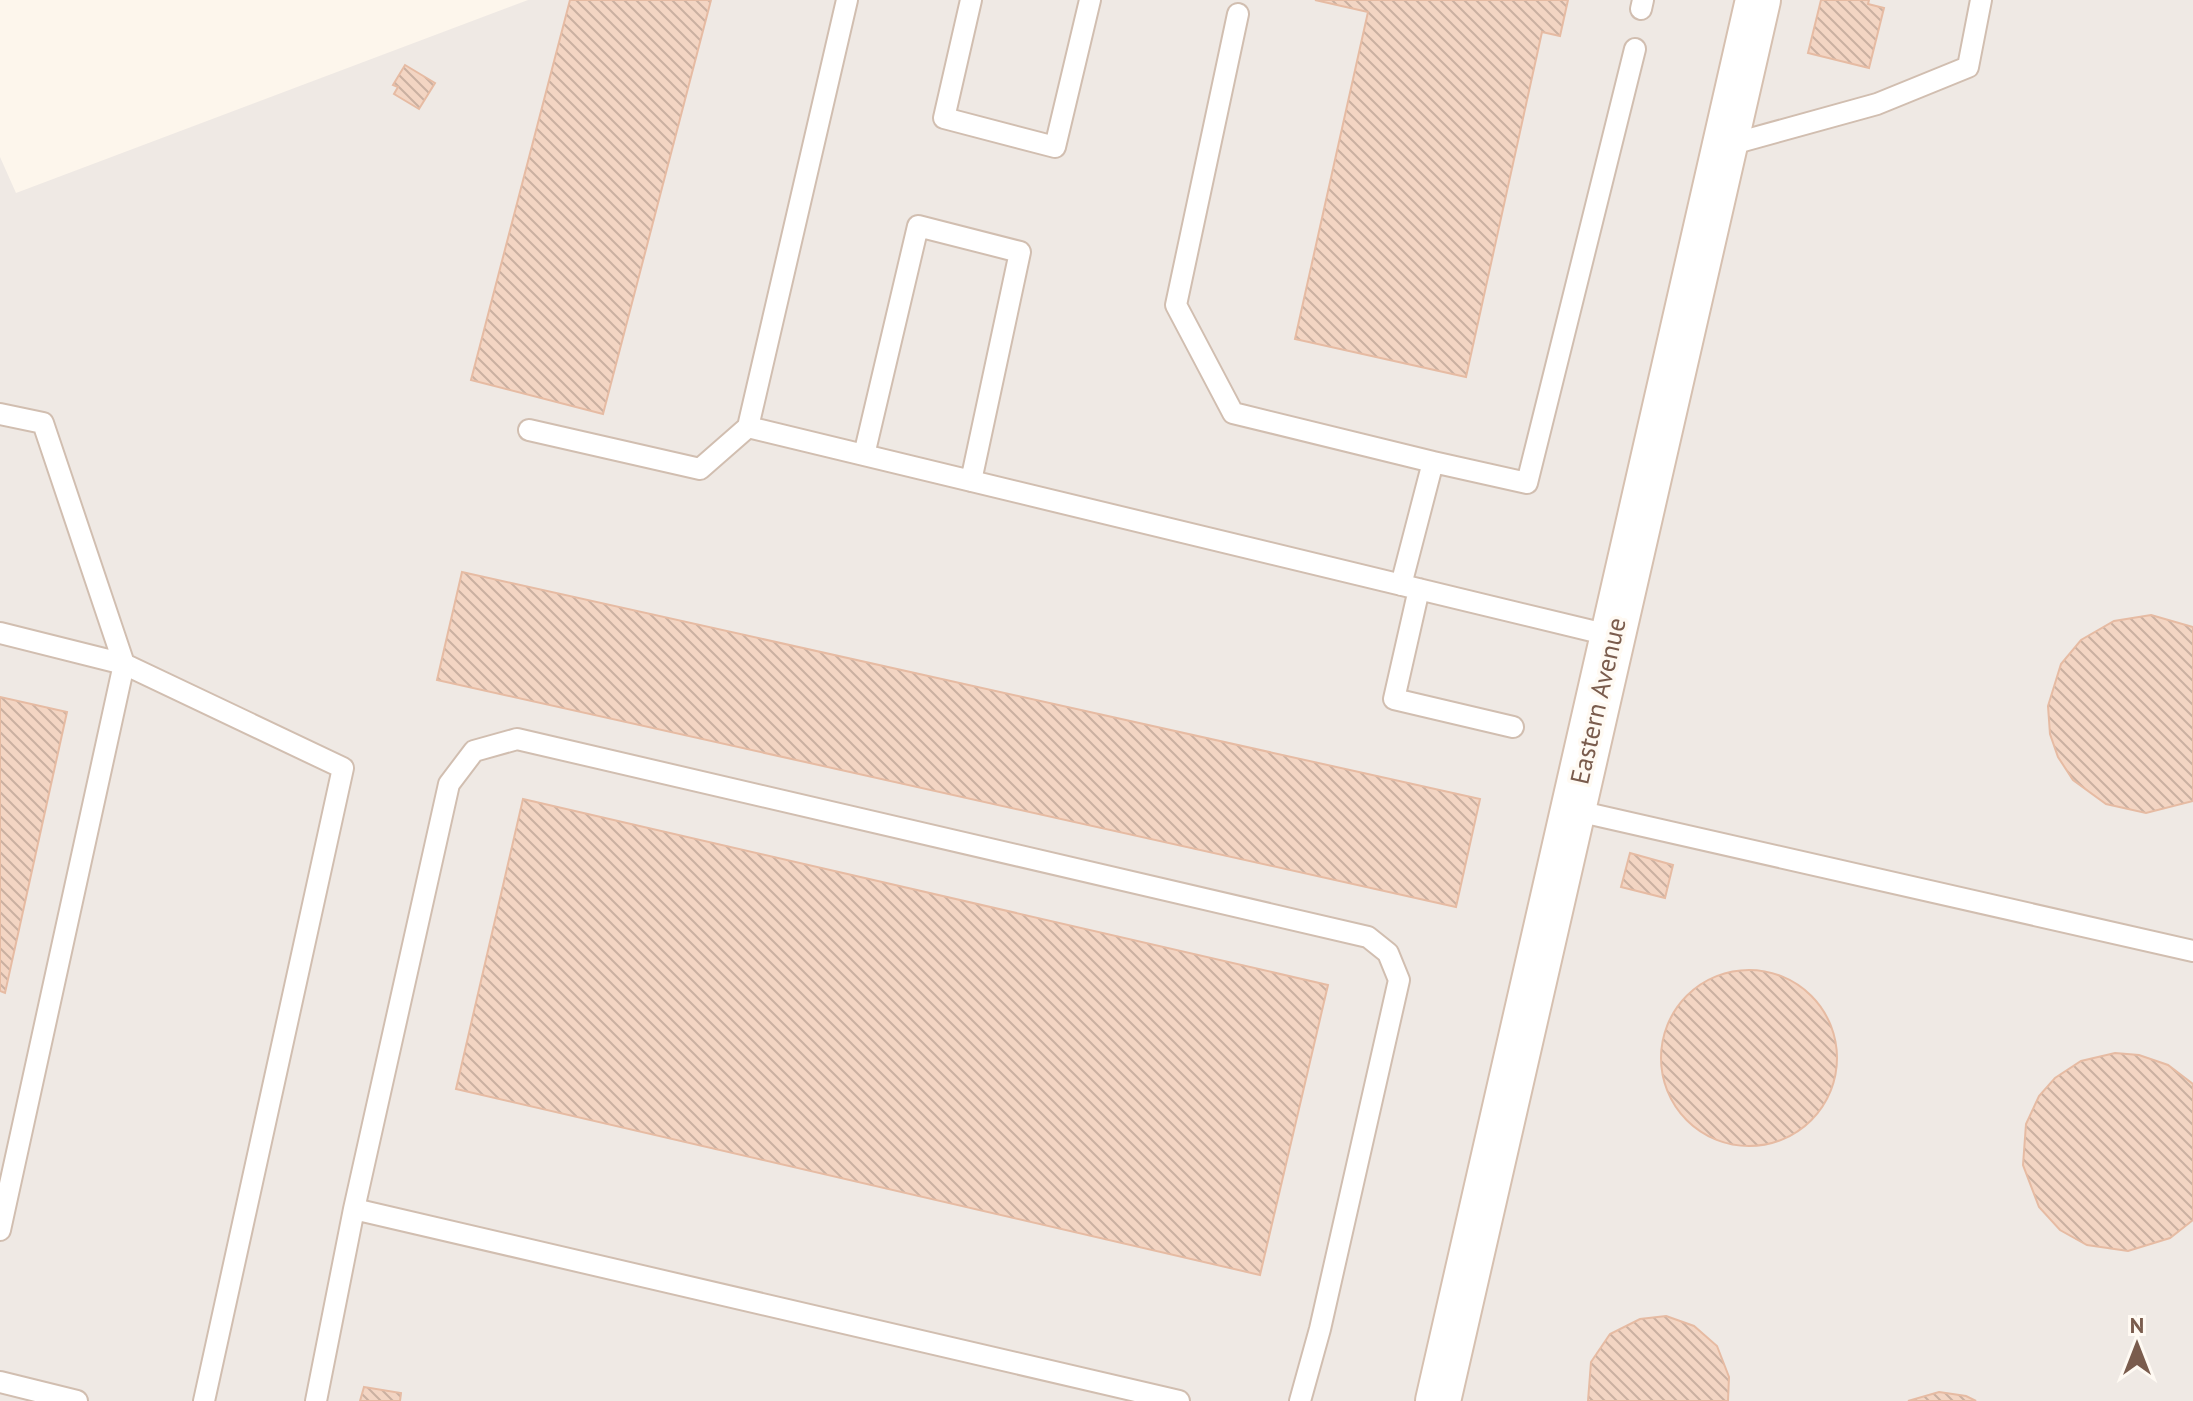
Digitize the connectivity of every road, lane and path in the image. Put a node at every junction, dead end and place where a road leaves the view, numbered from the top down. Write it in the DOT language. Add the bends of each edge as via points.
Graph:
graph roads {
  1 [pos="847,0"];
  2 [pos="971,0"];
  3 [pos="1090,0"];
  4 [pos="1758,0"];
  5 [pos="1981,0"];
  6 [pos="1238,14"];
  7 [pos="1635,49"];
  8 [pos="1724,146"];
  9 [pos="0,414"];
  10 [pos="748,427"];
  11 [pos="529,430"];
  12 [pos="864,455"];
  13 [pos="1433,462"];
  14 [pos="971,481"];
  15 [pos="1410,587"];
  16 [pos="0,633"];
  17 [pos="1613,636"];
  18 [pos="124,664"];
  19 [pos="1513,727"];
  20 [pos="1573,810"];
  21 [pos="2193,951"];
  22 [pos="354,1209"];
  23 [pos="0,1230"];
  24 [pos="0,1382"];
  25 [pos="77,1401"];
  26 [pos="204,1401"];
  27 [pos="316,1401"];
  28 [pos="1179,1401"];
  29 [pos="1300,1401"];
  30 [pos="1438,1401"];
  1 -- 10 [label="lane"];
  2 -- 3 [label="lane" via="944,118 1055,147"];
  4 -- 8 [label="main road, Eastern Avenue"];
  5 -- 8 [label="lane" via="1968,67 1877,104"];
  6 -- 13 [label="lane" via="1176,305 1233,413"];
  7 -- 13 [label="lane" via="1527,483"];
  8 -- 17 [label="main road, Eastern Avenue"];
  9 -- 18 [label="lane" via="43,423"];
  10 -- 11 [label="lane" via="700,469"];
  10 -- 12 [label="lane"];
  12 -- 14 [label="lane"];
  12 -- 14 [label="lane" via="918,226 1020,252"];
  13 -- 15 [label="lane"];
  14 -- 15 [label="lane"];
  15 -- 17 [label="lane"];
  15 -- 19 [label="lane" via="1394,699"];
  16 -- 18 [label="lane"];
  17 -- 20 [label="main road, Eastern Avenue"];
  18 -- 23 [label="lane"];
  18 -- 26 [label="lane" via="343,768"];
  20 -- 21 [label="lane"];
  20 -- 30 [label="main road, Eastern Avenue"];
  22 -- 27 [label="lane"];
  22 -- 28 [label="lane"];
  22 -- 29 [label="lane" via="449,784 474,751 517,739 1368,937 1388,953 1399,980"];
  24 -- 25 [label="lane"];
}
